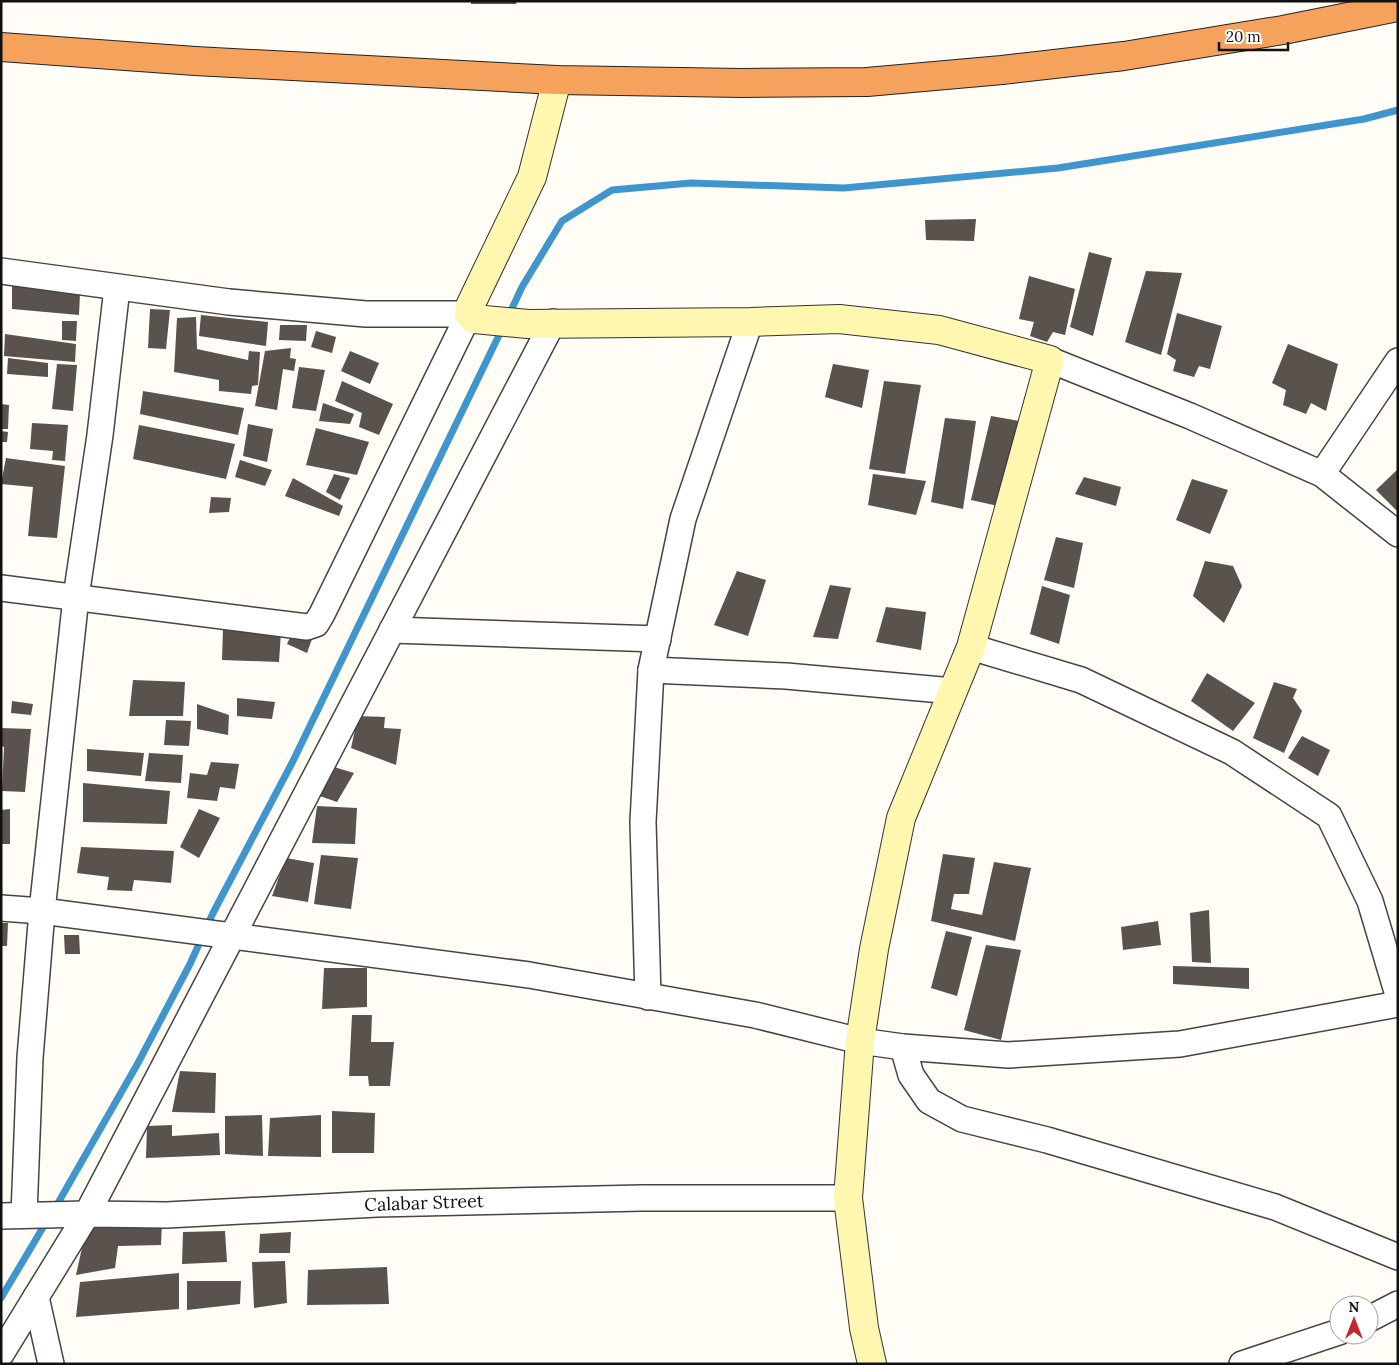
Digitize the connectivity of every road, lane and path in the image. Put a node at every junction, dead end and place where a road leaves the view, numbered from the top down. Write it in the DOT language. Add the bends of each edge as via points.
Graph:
graph roads {
  1 [pos="1398,7"];
  2 [pos="1,47"];
  3 [pos="557,80"];
  4 [pos="1,272"];
  5 [pos="117,288"];
  6 [pos="469,314"];
  7 [pos="750,322"];
  8 [pos="541,323"];
  9 [pos="1050,360"];
  10 [pos="1398,361"];
  11 [pos="1322,474"];
  12 [pos="1398,534"];
  13 [pos="1,588"];
  14 [pos="76,597"];
  15 [pos="392,630"];
  16 [pos="658,639"];
  17 [pos="971,648"];
  18 [pos="651,670"];
  19 [pos="953,691"];
  20 [pos="1,908"];
  21 [pos="42,911"];
  22 [pos="226,935"];
  23 [pos="1398,995"];
  24 [pos="648,996"];
  25 [pos="1398,1004"];
  26 [pos="860,1041"];
  27 [pos="903,1047"];
  28 [pos="848,1198"];
  29 [pos="80,1214"];
  30 [pos="13,1215"];
  31 [pos="1398,1257"];
  32 [pos="36,1297"];
  33 [pos="1398,1304"];
  34 [pos="1379,1314"];
  35 [pos="1329,1335"];
  36 [pos="1,1354"];
  37 [pos="51,1364"];
  38 [pos="872,1364"];
  39 [pos="1242,1364"];
  1 -- 3 [label="highway" via="1161,50 1002,70 867,82"];
  2 -- 3 [label="highway"];
  3 -- 6 [label="street" via="532,177"];
  4 -- 5 [label="street"];
  5 -- 6 [label="street" via="366,314"];
  5 -- 14 [label="street"];
  6 -- 8 [label="street" via="474,319"];
  6 -- 14 [label="street" via="316,624 307,627"];
  7 -- 8 [label="street"];
  7 -- 9 [label="street" via="839,319 939,330"];
  7 -- 16 [label="street" via="683,519"];
  8 -- 15 [label="street"];
  9 -- 11 [label="street"];
  9 -- 17 [label="street"];
  10 -- 11 [label="street"];
  11 -- 12 [label="street"];
  13 -- 14 [label="street"];
  14 -- 21 [label="street"];
  15 -- 16 [label="street"];
  15 -- 22 [label="street"];
  16 -- 18 [label="street"];
  17 -- 19 [label="street"];
  17 -- 23 [label="street" via="1081,680 1232,752 1329,816 1370,901"];
  18 -- 19 [label="street" via="786,676"];
  18 -- 24 [label="street" via="643,822"];
  19 -- 26 [label="street" via="900,818"];
  20 -- 21 [label="street"];
  21 -- 22 [label="street"];
  21 -- 30 [label="street"];
  22 -- 24 [label="street" via="529,975"];
  22 -- 29 [label="street"];
  24 -- 26 [label="street" via="755,1016"];
  25 -- 27 [label="street" via="1180,1044 1008,1055"];
  26 -- 27 [label="street"];
  26 -- 28 [label="street"];
  27 -- 31 [label="street" via="911,1075 929,1101 962,1119 1048,1140 1275,1208"];
  28 -- 29 [label="street, Calabar Street" via="642,1198 377,1204 168,1215"];
  28 -- 38 [label="street" via="864,1328"];
  29 -- 30 [label="street, Calabar Street"];
  29 -- 32 [label="street"];
  32 -- 36 [label="street"];
  32 -- 37 [label="street"];
  33 -- 34 [label="street"];
  35 -- 39 [label="street"];
}
